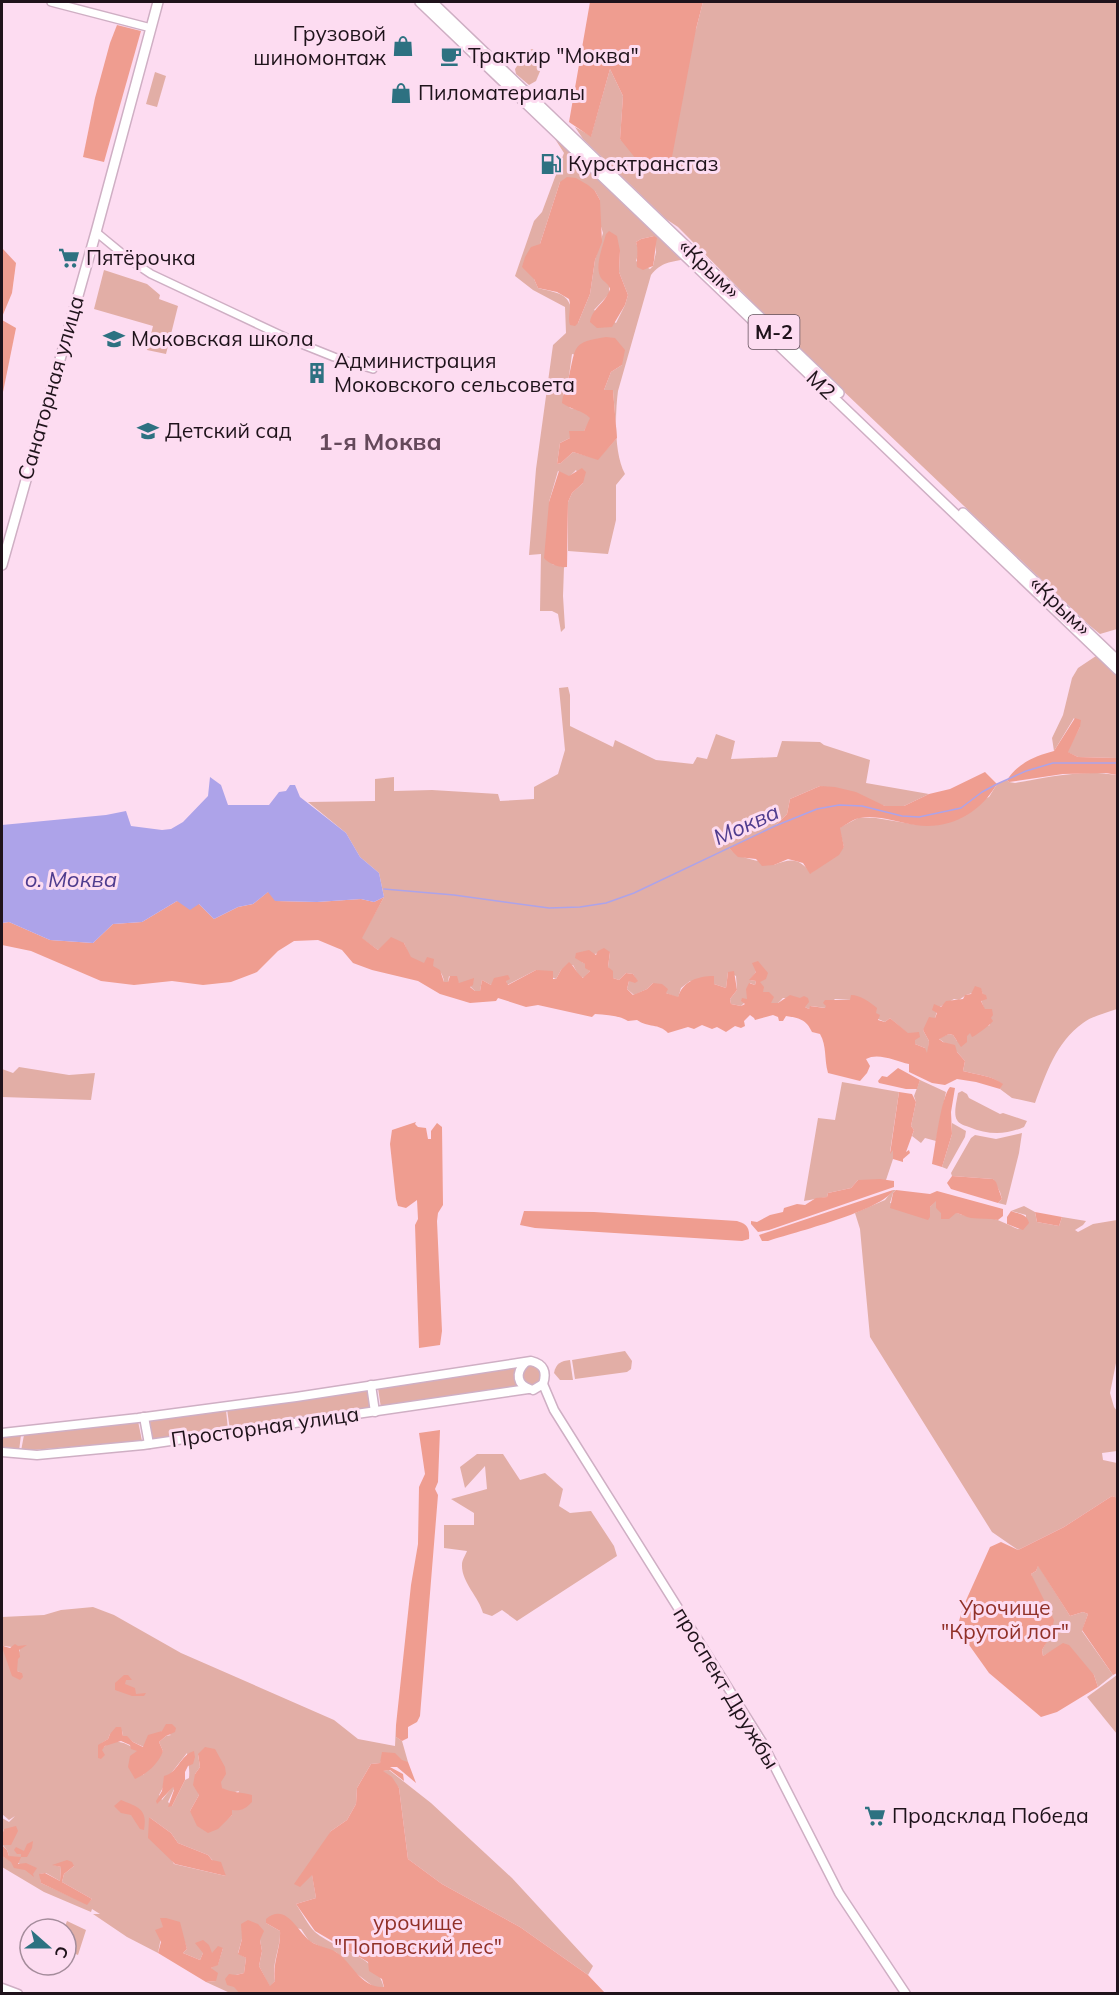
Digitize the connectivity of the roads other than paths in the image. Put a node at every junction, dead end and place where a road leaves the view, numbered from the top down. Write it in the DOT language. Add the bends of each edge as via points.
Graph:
graph roads {
  1 [pos="51,2"];
  2 [pos="158,2"];
  3 [pos="420,2"];
  4 [pos="432,2"];
  5 [pos="150,28"];
  6 [pos="96,232"];
  7 [pos="373,369"];
  8 [pos="2,565"];
  9 [pos="1118,661"];
  10 [pos="1118,670"];
  11 [pos="525,1363"];
  12 [pos="543,1384"];
  13 [pos="371,1385"];
  14 [pos="531,1389"];
  15 [pos="549,1399"];
  16 [pos="375,1412"];
  17 [pos="144,1417"];
  18 [pos="2,1433"];
  19 [pos="149,1444"];
  20 [pos="2,1452"];
  21 [pos="2,1988"];
  22 [pos="18,1994"];
  23 [pos="906,1994"];
  1 -- 5 [label="street"];
  2 -- 5 [label="main road, Санаторная улица"];
  3 -- 10 [label="main road, М2"];
  4 -- 9 [label="main road, «Крым» / М-2"];
  5 -- 6 [label="main road, Санаторная улица"];
  6 -- 7 [label="street" via="151,274 289,339"];
  6 -- 8 [label="main road, Санаторная улица"];
  11 -- 12 [label="main road" via="537,1362 544,1368"];
  11 -- 13 [label="main road, Просторная улица"];
  11 -- 14 [label="main road" via="518,1377 521,1384"];
  12 -- 14 [label="main road"];
  12 -- 15 [label="main road, проспект Дружбы"];
  13 -- 16 [label="main road"];
  13 -- 17 [label="main road, Просторная улица"];
  14 -- 15 [label="main road" via="543,1392"];
  14 -- 16 [label="main road, Просторная улица"];
  15 -- 23 [label="main road, проспект Дружбы" via="762,1742 839,1893"];
  16 -- 19 [label="main road, Просторная улица"];
  17 -- 18 [label="main road, Просторная улица"];
  17 -- 19 [label="main road"];
  19 -- 20 [label="main road, Просторная улица" via="37,1455"];
  21 -- 22 [label="main road"];
}
